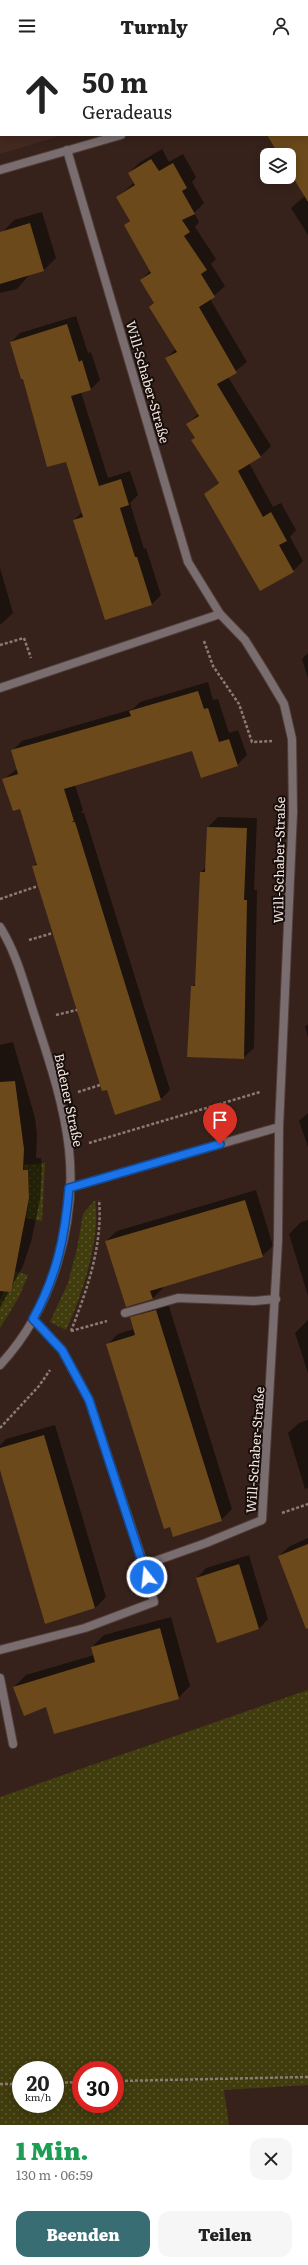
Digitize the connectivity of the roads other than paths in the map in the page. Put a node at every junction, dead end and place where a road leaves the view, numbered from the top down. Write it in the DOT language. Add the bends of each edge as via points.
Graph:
graph roads {
  1 [pos="117,136"];
  2 [pos="67,150"];
  3 [pos="0,170"];
  4 [pos="220,614"];
  5 [pos="0,688"];
  6 [pos="0,927"];
  7 [pos="279,1127"];
  8 [pos="69,1188"];
  9 [pos="276,1299"];
  10 [pos="125,1313"];
  11 [pos="33,1319"];
  12 [pos="0,1365"];
  13 [pos="144,1565"];
  14 [pos="0,1650"];
  15 [pos="0,1678"];
  16 [pos="14,1744"];
  1 -- 2 [label="street"];
  2 -- 3 [label="street"];
  2 -- 4 [label="street, Will-Schaber-Straße" via="188,562"];
  4 -- 5 [label="street"];
  4 -- 7 [label="street, Will-Schaber-Straße" via="245,640 284,704 292,739 290,914"];
  6 -- 8 [label="street, Badener Straße" via="10,946 44,1044 61,1106 69,1149"];
  7 -- 8 [label="street"];
  7 -- 9 [label="street, Will-Schaber-Straße"];
  8 -- 11 [label="street, Badener Straße" via="66,1224 59,1258 45,1296"];
  9 -- 10 [label="street" via="254,1301 178,1298"];
  9 -- 13 [label="street, Will-Schaber-Straße" via="262,1520"];
  11 -- 12 [label="street, Badener Straße"];
  11 -- 13 [label="street" via="62,1350 89,1400"];
  13 -- 14 [label="street" via="154,1602 85,1628"];
  15 -- 16 [label="street"];
}
